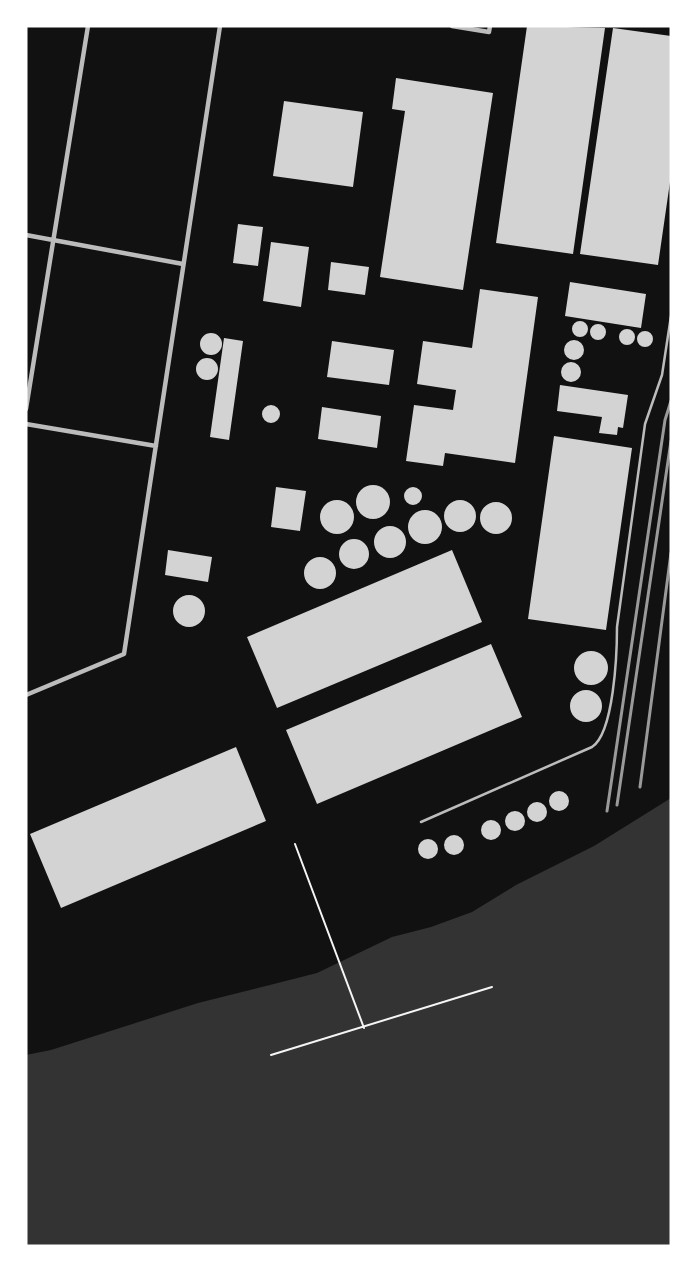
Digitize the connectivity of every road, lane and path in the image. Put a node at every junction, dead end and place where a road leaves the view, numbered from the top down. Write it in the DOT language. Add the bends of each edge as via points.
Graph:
graph roads {
  1 [pos="88,26"];
  2 [pos="220,26"];
  3 [pos="452,26"];
  4 [pos="490,26"];
  5 [pos="26,235"];
  6 [pos="53,240"];
  7 [pos="184,264"];
  8 [pos="671,316"];
  9 [pos="26,409"];
  10 [pos="26,424"];
  11 [pos="156,446"];
  12 [pos="26,695"];
  13 [pos="421,822"];
  14 [pos="294,844"];
  15 [pos="492,987"];
  16 [pos="364,1028"];
  17 [pos="272,1055"];
  1 -- 6 [label="street"];
  2 -- 7 [label="street"];
  3 -- 4 [label="street" via="489,32"];
  5 -- 6 [label="street"];
  6 -- 7 [label="street"];
  6 -- 9 [label="street"];
  7 -- 11 [label="street"];
  8 -- 13 [label="lane" via="662,375 645,424 618,627 617,658 606,727 601,739 592,747"];
  10 -- 11 [label="street"];
  11 -- 12 [label="street" via="124,654"];
  14 -- 16 [label="path"];
  15 -- 16 [label="path"];
  16 -- 17 [label="path"];
}
